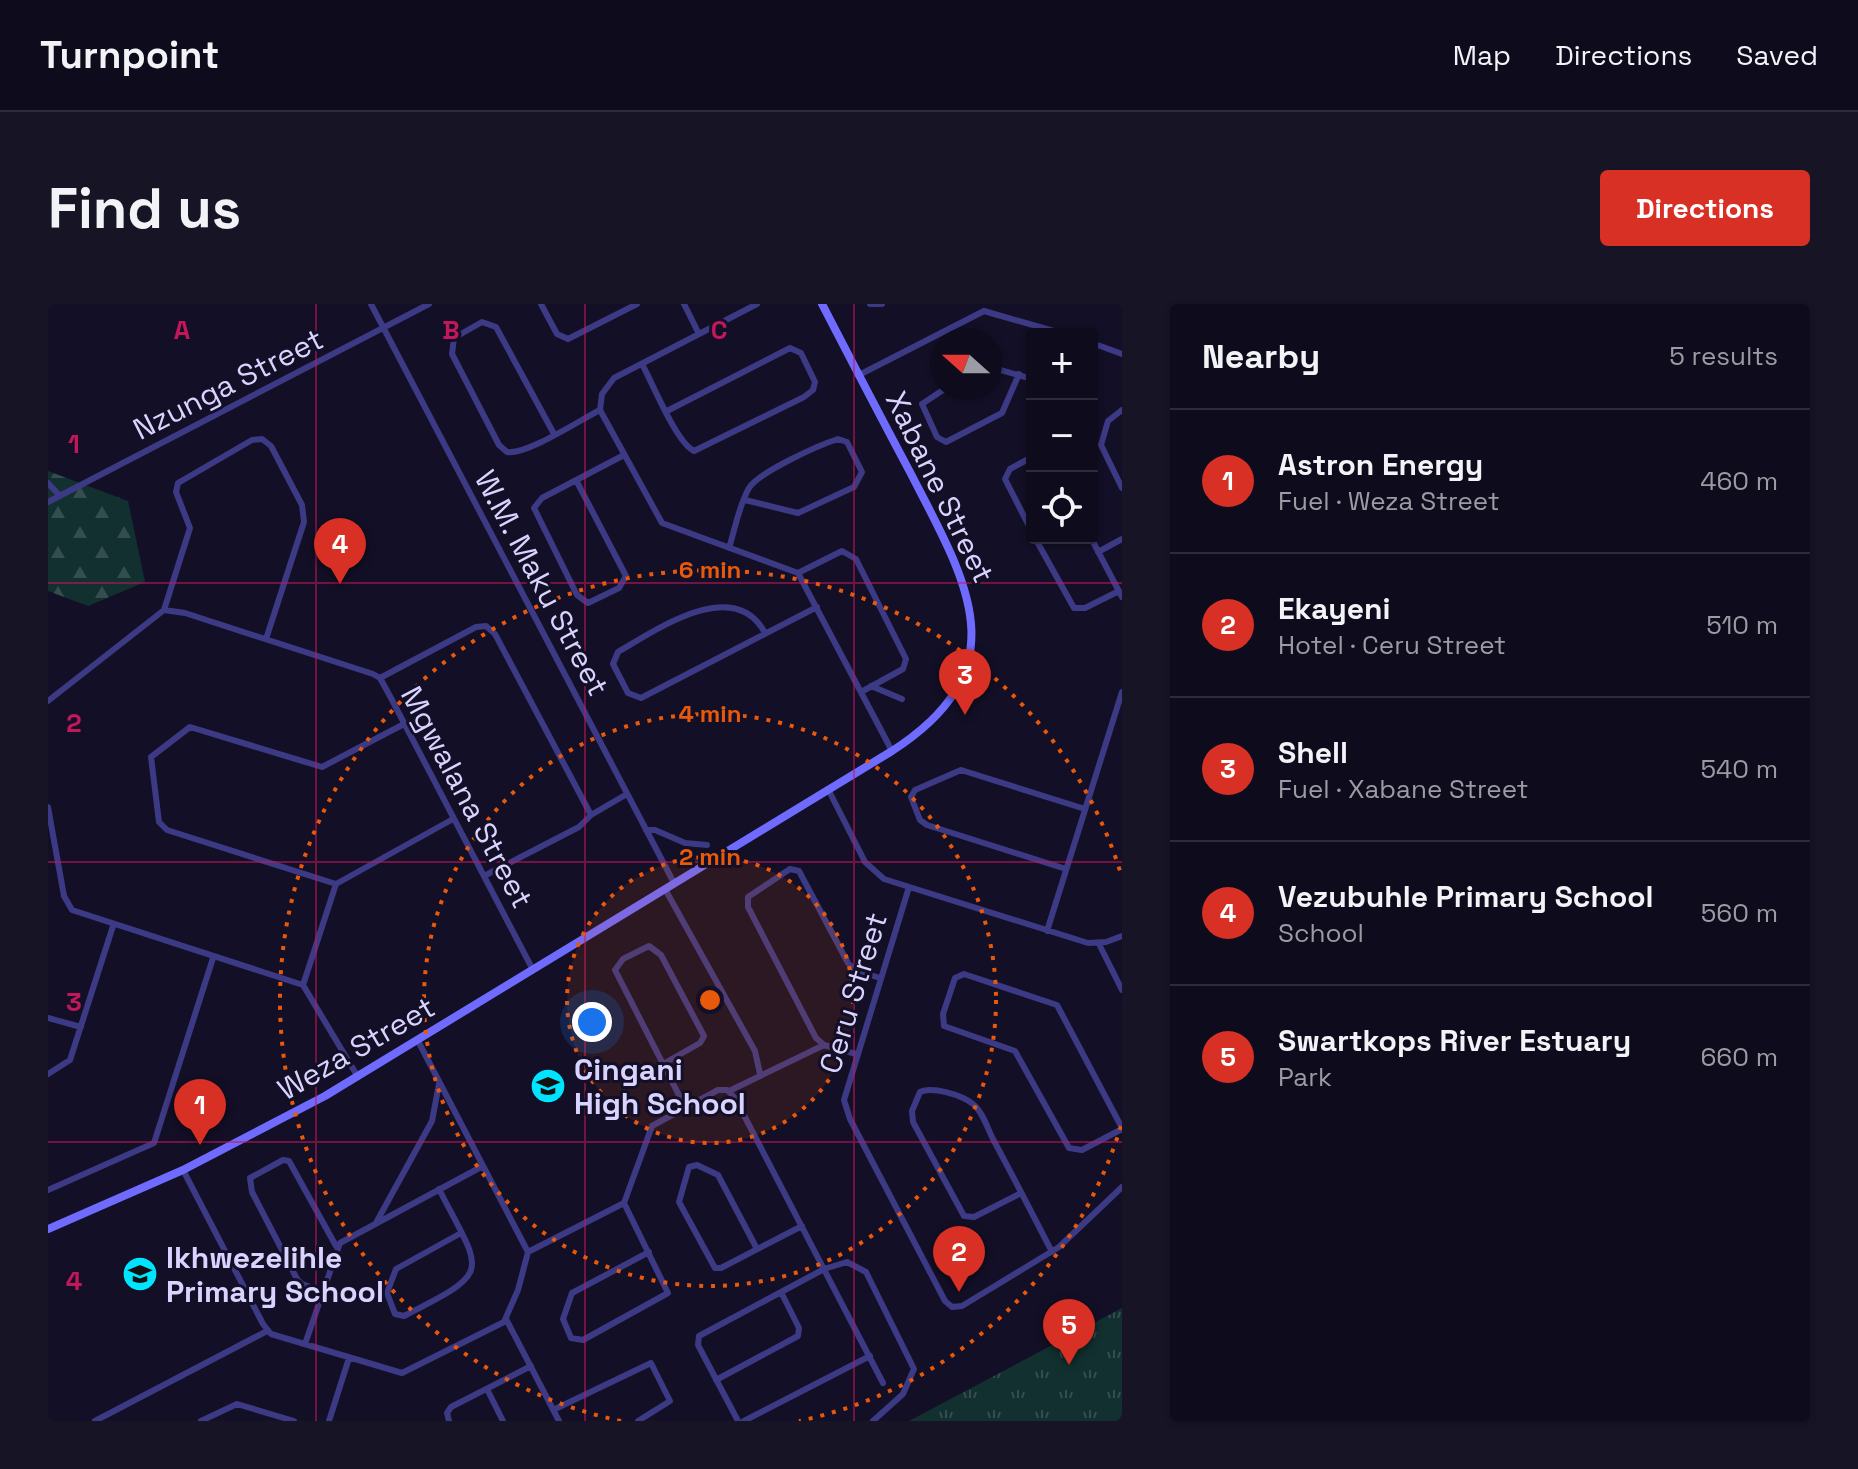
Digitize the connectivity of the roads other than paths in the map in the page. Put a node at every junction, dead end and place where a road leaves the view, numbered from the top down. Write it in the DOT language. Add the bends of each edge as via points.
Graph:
graph roads {
  1 [pos="371,304"];
  2 [pos="429,304"];
  3 [pos="541,304"];
  4 [pos="637,304"];
  5 [pos="684,304"];
  6 [pos="757,304"];
  7 [pos="822,304"];
  8 [pos="870,304"];
  9 [pos="882,304"];
  10 [pos="982,308"];
  11 [pos="383,328"];
  12 [pos="1045,328"];
  13 [pos="699,334"];
  14 [pos="1098,345"];
  15 [pos="1122,354"];
  16 [pos="642,364"];
  17 [pos="1002,370"];
  18 [pos="1019,374"];
  19 [pos="859,375"];
  20 [pos="1026,377"];
  21 [pos="930,399"];
  22 [pos="600,410"];
  23 [pos="1122,410"];
  24 [pos="667,411"];
  25 [pos="554,434"];
  26 [pos="624,455"];
  27 [pos="1026,460"];
  28 [pos="576,480"];
  29 [pos="48,483"];
  30 [pos="1122,488"];
  31 [pos="60,496"];
  32 [pos="745,500"];
  33 [pos="48,502"];
  34 [pos="1026,520"];
  35 [pos="1122,539"];
  36 [pos="1038,544"];
  37 [pos="1094,544"];
  38 [pos="729,548"];
  39 [pos="1098,552"];
  40 [pos="798,573"];
  41 [pos="1120,594"];
  42 [pos="817,607"];
  43 [pos="164,610"];
  44 [pos="765,633"];
  45 [pos="266,639"];
  46 [pos="380,678"];
  47 [pos="871,686"];
  48 [pos="861,692"];
  49 [pos="1122,692"];
  50 [pos="902,699"];
  51 [pos="48,701"];
  52 [pos="404,724"];
  53 [pos="892,751"];
  54 [pos="828,789"];
  55 [pos="627,794"];
  56 [pos="48,807"];
  57 [pos="1085,809"];
  58 [pos="591,815"];
  59 [pos="453,819"];
  60 [pos="646,830"];
  61 [pos="707,845"];
  62 [pos="1066,869"];
  63 [pos="484,876"];
  64 [pos="674,883"];
  65 [pos="336,884"];
  66 [pos="909,887"];
  67 [pos="665,889"];
  68 [pos="113,926"];
  69 [pos="1047,931"];
  70 [pos="1122,936"];
  71 [pos="1099,944"];
  72 [pos="213,958"];
  73 [pos="533,970"];
  74 [pos="880,978"];
  75 [pos="303,985"];
  76 [pos="1122,990"];
  77 [pos="48,1018"];
  78 [pos="81,1027"];
  79 [pos="418,1041"];
  80 [pos="824,1045"];
  81 [pos="856,1054"];
  82 [pos="663,1064"];
  83 [pos="48,1074"];
  84 [pos="760,1074"];
  85 [pos="358,1077"];
  86 [pos="439,1082"];
  87 [pos="729,1091"];
  88 [pos="685,1107"];
  89 [pos="1122,1128"];
  90 [pos="483,1166"];
  91 [pos="183,1170"];
  92 [pos="1122,1187"];
  93 [pos="439,1189"];
  94 [pos="48,1190"];
  95 [pos="1021,1193"];
  96 [pos="624,1203"];
  97 [pos="377,1221"];
  98 [pos="802,1226"];
  99 [pos="48,1229"];
  100 [pos="461,1233"];
  101 [pos="336,1246"];
  102 [pos="757,1249"];
  103 [pos="528,1252"];
  104 [pos="649,1252"];
  105 [pos="1052,1252"];
  106 [pos="824,1269"];
  107 [pos="322,1291"];
  108 [pos="781,1292"];
  109 [pos="506,1319"];
  110 [pos="267,1331"];
  111 [pos="305,1344"];
  112 [pos="870,1356"];
  113 [pos="349,1358"];
  114 [pos="531,1366"];
  115 [pos="716,1380"];
  116 [pos="883,1383"];
  117 [pos="487,1389"];
  118 [pos="553,1410"];
  119 [pos="278,1419"];
  120 [pos="95,1421"];
  121 [pos="201,1421"];
  122 [pos="294,1421"];
  123 [pos="329,1421"];
  124 [pos="449,1421"];
  125 [pos="503,1421"];
  126 [pos="559,1421"];
  127 [pos="638,1421"];
  128 [pos="741,1421"];
  129 [pos="873,1421"];
  1 -- 11 [label="street, W.M. Maku Street"];
  2 -- 11 [label="street, Nzunga Street"];
  3 -- 4 [label="street" via="557,334 568,339"];
  5 -- 13 [label="street"];
  6 -- 13 [label="street"];
  7 -- 19 [label="street, Xabane Street"];
  8 -- 9 [label="street"];
  10 -- 12 [label="street"];
  10 -- 19 [label="street"];
  11 -- 31 [label="street, Nzunga Street"];
  11 -- 55 [label="street, W.M. Maku Street"];
  13 -- 16 [label="street"];
  14 -- 15 [label="street"];
  16 -- 22 [label="street" via="609,382"];
  16 -- 24 [label="street"];
  17 -- 18 [label="street"];
  18 -- 20 [label="street"];
  18 -- 21 [label="street" via="1002,413 946,442 937,437 922,404"];
  19 -- 53 [label="street, Xabane Street" via="962,574 971,613 969,655 952,696 927,726"];
  22 -- 25 [label="street"];
  22 -- 26 [label="street"];
  23 -- 30 [label="street" via="1108,421 1101,445"];
  24 -- 24 [label="street" via="790,348 801,353 815,382 804,397 699,451 687,447"];
  25 -- 25 [label="street" via="514,453 504,451 452,354 454,338 482,322 496,327"];
  26 -- 28 [label="street"];
  26 -- 38 [label="street" via="662,523"];
  27 -- 34 [label="street" via="1010,469 1005,479"];
  28 -- 28 [label="street" via="626,576 619,588 588,603 580,599 534,513 538,500"];
  29 -- 31 [label="street"];
  31 -- 33 [label="street, Nzunga Street"];
  32 -- 32 [label="street" via="798,513 854,487 862,472 847,442 838,439 759,478"];
  32 -- 38 [label="street"];
  35 -- 39 [label="street"];
  36 -- 41 [label="street" via="1074,608"];
  37 -- 39 [label="street"];
  38 -- 40 [label="street"];
  39 -- 41 [label="street"];
  40 -- 42 [label="street"];
  40 -- 47 [label="street" via="842,551 856,559 906,659 903,669"];
  42 -- 44 [label="street"];
  42 -- 48 [label="street"];
  43 -- 45 [label="street, Mgwalana Street"];
  43 -- 45 [label="street" via="190,528 176,492 178,483 262,439 271,446 304,512"];
  43 -- 51 [label="street"];
  44 -- 44 [label="street" via="641,698 628,693 613,664 618,652 709,606 752,617"];
  45 -- 46 [label="street, Mgwalana Street"];
  46 -- 52 [label="street, Mgwalana Street"];
  46 -- 58 [label="street" via="476,627 490,628"];
  47 -- 48 [label="street"];
  47 -- 50 [label="street"];
  48 -- 53 [label="street"];
  49 -- 57 [label="street"];
  52 -- 59 [label="street, Mgwalana Street"];
  52 -- 65 [label="street" via="322,767 190,727 151,757 159,822 167,830"];
  53 -- 54 [label="street, Xabane Street"];
  54 -- 64 [label="street, Xabane Street"];
  54 -- 66 [label="street" via="873,872"];
  55 -- 58 [label="street"];
  55 -- 60 [label="street, W.M. Maku Street"];
  56 -- 68 [label="street" via="65,901 78,914"];
  57 -- 62 [label="street"];
  57 -- 62 [label="street" via="961,770 915,790 911,797 924,824"];
  58 -- 63 [label="street" via="579,827"];
  59 -- 63 [label="street, Mgwalana Street"];
  59 -- 65 [label="street"];
  60 -- 61 [label="street"];
  60 -- 64 [label="street, W.M. Maku Street"];
  62 -- 69 [label="street"];
  63 -- 73 [label="street, Mgwalana Street"];
  64 -- 67 [label="street, Weza Street"];
  65 -- 75 [label="street"];
  66 -- 69 [label="street"];
  66 -- 74 [label="street, Ceru Street"];
  67 -- 73 [label="street, Weza Street"];
  67 -- 84 [label="street" via="755,1051"];
  68 -- 72 [label="street"];
  68 -- 78 [label="street"];
  69 -- 71 [label="street"];
  70 -- 71 [label="street"];
  71 -- 76 [label="street"];
  72 -- 75 [label="street"];
  72 -- 94 [label="street" via="154,1143"];
  73 -- 79 [label="street, Weza Street"];
  74 -- 80 [label="street" via="848,963 799,871 790,869 749,894 748,907"];
  74 -- 81 [label="street, Ceru Street"];
  75 -- 85 [label="street"];
  77 -- 78 [label="street"];
  78 -- 83 [label="street" via="70,1060"];
  79 -- 85 [label="street, Weza Street"];
  79 -- 86 [label="street"];
  80 -- 81 [label="street"];
  80 -- 84 [label="street" via="781,1069"];
  81 -- 105 [label="street, Ceru Street" via="845,1090 847,1111 949,1305 962,1306"];
  82 -- 82 [label="street" via="704,1036 661,955 649,946 623,959 615,970"];
  82 -- 88 [label="street"];
  84 -- 87 [label="street"];
  85 -- 91 [label="street, Weza Street"];
  86 -- 90 [label="street"];
  86 -- 97 [label="street" via="432,1121"];
  87 -- 88 [label="street" via="718,1090"];
  87 -- 98 [label="street"];
  88 -- 96 [label="street" via="649,1130"];
  89 -- 89 [label="street" via="1057,1005 964,974 955,978 944,1026 1015,1051 1069,1148 1082,1150"];
  90 -- 93 [label="street"];
  90 -- 103 [label="street"];
  91 -- 99 [label="street, Weza Street"];
  91 -- 110 [label="street"];
  92 -- 105 [label="street, Ceru Street"];
  93 -- 97 [label="street"];
  93 -- 100 [label="street"];
  95 -- 95 [label="street" via="974,1217 964,1216 913,1122 920,1092 933,1089 974,1105"];
  95 -- 105 [label="street"];
  96 -- 103 [label="street"];
  96 -- 104 [label="street"];
  97 -- 101 [label="street"];
  98 -- 102 [label="street"];
  98 -- 106 [label="street"];
  100 -- 100 [label="street" via="396,1269 387,1293 396,1315 404,1316 467,1280 473,1258"];
  101 -- 107 [label="street"];
  101 -- 107 [label="street" via="289,1161 250,1178 252,1192 297,1279"];
  102 -- 102 [label="street" via="720,1268 711,1265 679,1202 689,1167 697,1165 718,1175"];
  103 -- 109 [label="street"];
  104 -- 104 [label="street" via="667,1296 583,1340 571,1338 563,1319 572,1293"];
  106 -- 108 [label="street"];
  106 -- 112 [label="street"];
  106 -- 129 [label="street" via="847,1262 866,1272 914,1369 903,1394"];
  107 -- 111 [label="street"];
  108 -- 115 [label="street" via="798,1336"];
  108 -- 115 [label="street" via="698,1337"];
  109 -- 113 [label="street" via="405,1372"];
  109 -- 114 [label="street"];
  110 -- 111 [label="street"];
  110 -- 120 [label="street"];
  111 -- 113 [label="street"];
  112 -- 116 [label="street"];
  112 -- 128 [label="street"];
  113 -- 123 [label="street"];
  114 -- 117 [label="street"];
  114 -- 118 [label="street"];
  115 -- 128 [label="street"];
  117 -- 124 [label="street" via="449,1409"];
  117 -- 125 [label="street"];
  118 -- 126 [label="street"];
  118 -- 127 [label="street" via="651,1363 670,1401"];
  119 -- 121 [label="street" via="237,1404"];
  119 -- 122 [label="street"];
}
